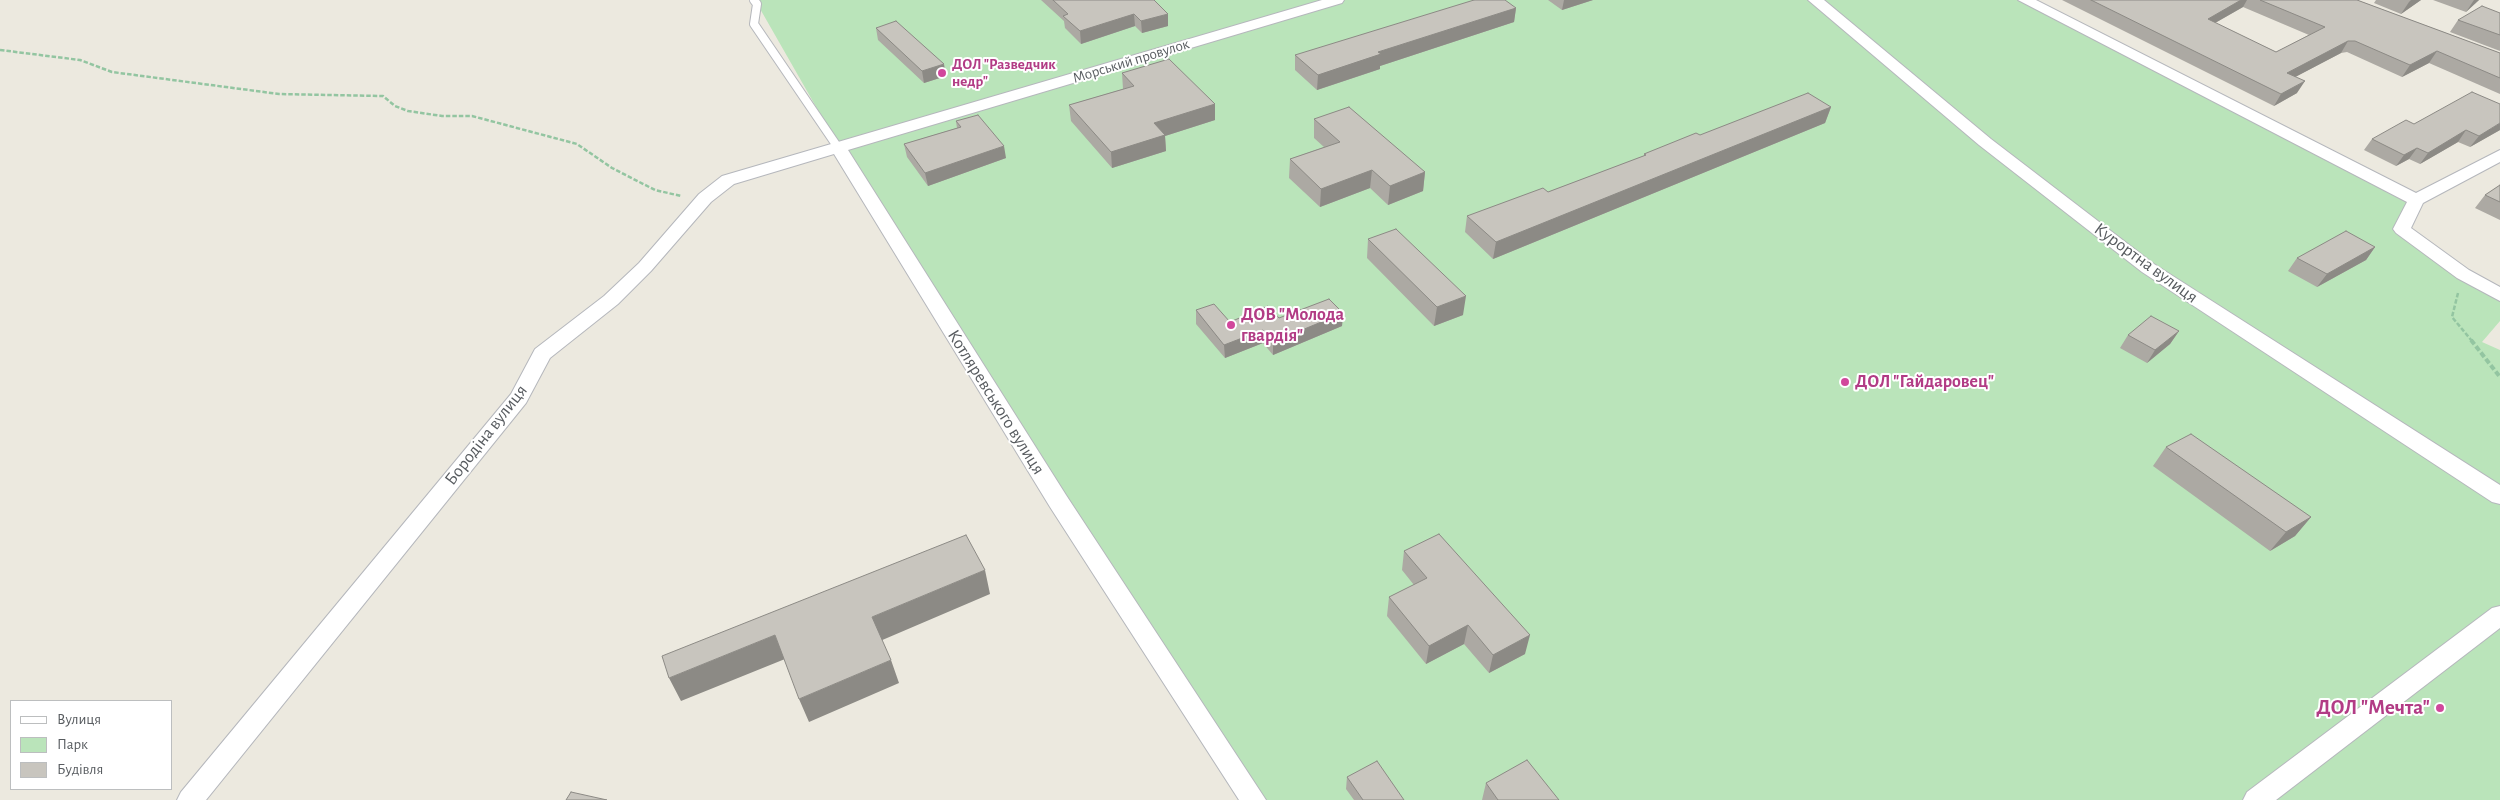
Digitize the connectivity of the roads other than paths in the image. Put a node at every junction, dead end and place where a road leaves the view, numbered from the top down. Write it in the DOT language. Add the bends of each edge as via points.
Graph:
graph roads {
  1 [pos="754,0"];
  2 [pos="1337,0"];
  3 [pos="1815,0"];
  4 [pos="2025,0"];
  5 [pos="839,149"];
  6 [pos="2500,156"];
  7 [pos="2416,200"];
  8 [pos="2500,294"];
  9 [pos="2500,496"];
  10 [pos="2500,615"];
  11 [pos="190,800"];
  12 [pos="1253,800"];
  13 [pos="2256,800"];
  1 -- 5 [label="lane, Котляревського вулиця" via="754,24"];
  2 -- 5 [label="street, Морський провулок"];
  3 -- 9 [label="street, Курортна вулиця" via="1985,142 2148,268"];
  4 -- 7 [label="street"];
  5 -- 11 [label="street, Бородіна вулиця" via="728,180 705,198 645,268 611,300 542,354 519,398"];
  5 -- 12 [label="street, Котляревського вулиця" via="1058,501"];
  6 -- 7 [label="street"];
  7 -- 8 [label="street" via="2402,229 2463,274"];
  10 -- 13 [label="street"];
}
